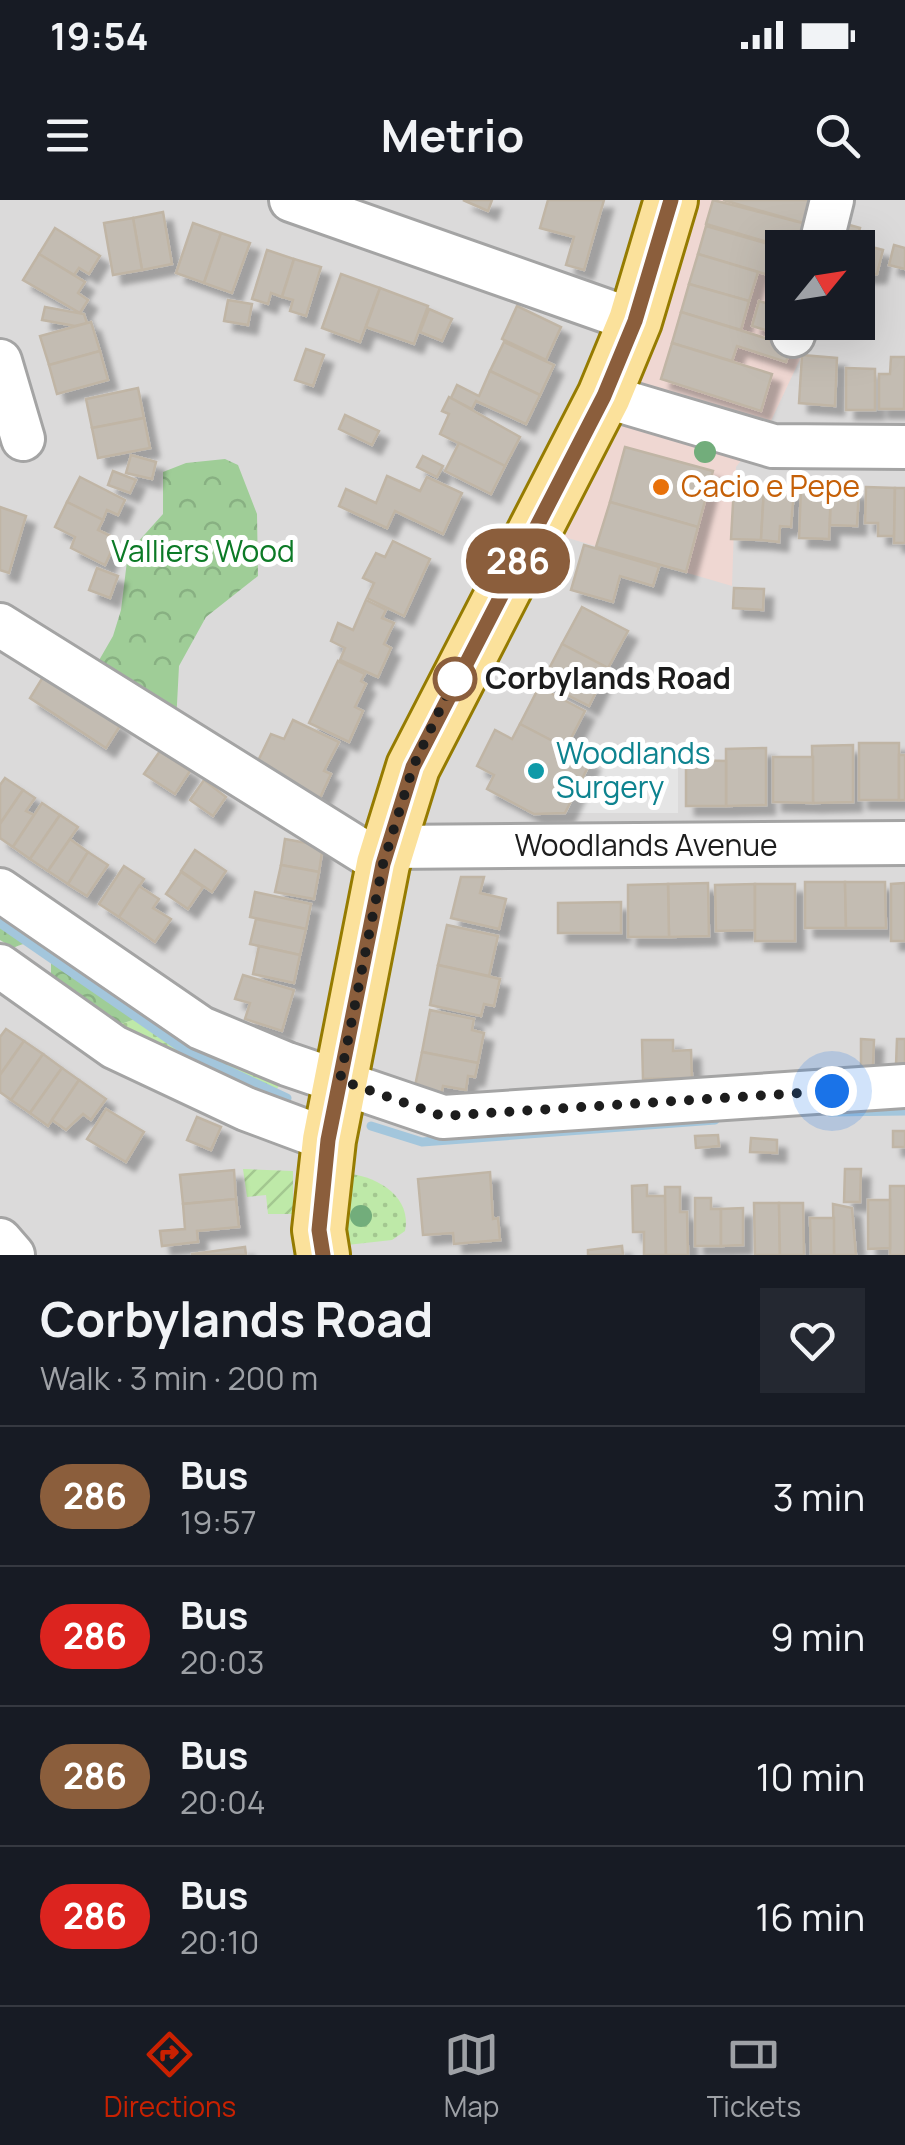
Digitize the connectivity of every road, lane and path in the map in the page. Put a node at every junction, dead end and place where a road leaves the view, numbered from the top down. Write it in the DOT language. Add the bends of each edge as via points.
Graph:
graph roads {
  1 [pos="291,200"];
  2 [pos="671,200"];
  3 [pos="832,200"];
  4 [pos="824,230"];
  5 [pos="635,321"];
  6 [pos="0,361"];
  7 [pos="604,396"];
  8 [pos="23,439"];
  9 [pos="905,448"];
  10 [pos="0,625"];
  11 [pos="905,843"];
  12 [pos="385,856"];
  13 [pos="0,890"];
  14 [pos="0,966"];
  15 [pos="340,1080"];
  16 [pos="905,1086"];
  17 [pos="328,1140"];
  18 [pos="0,1240"];
  19 [pos="12,1255"];
  20 [pos="323,1255"];
  1 -- 5 [label="street"];
  2 -- 5 [label="main road"];
  3 -- 4 [label="street"];
  5 -- 7 [label="main road"];
  6 -- 8 [label="street"];
  7 -- 9 [label="street" via="772,446"];
  7 -- 12 [label="main road" via="458,671 413,767"];
  10 -- 12 [label="street"];
  11 -- 12 [label="street, Woodlands Avenue"];
  12 -- 15 [label="main road"];
  13 -- 15 [label="street" via="201,1028"];
  14 -- 17 [label="street" via="114,1047"];
  15 -- 16 [label="street" via="442,1116"];
  15 -- 17 [label="main road"];
  17 -- 20 [label="main road" via="319,1230"];
  18 -- 19 [label="street"];
}
